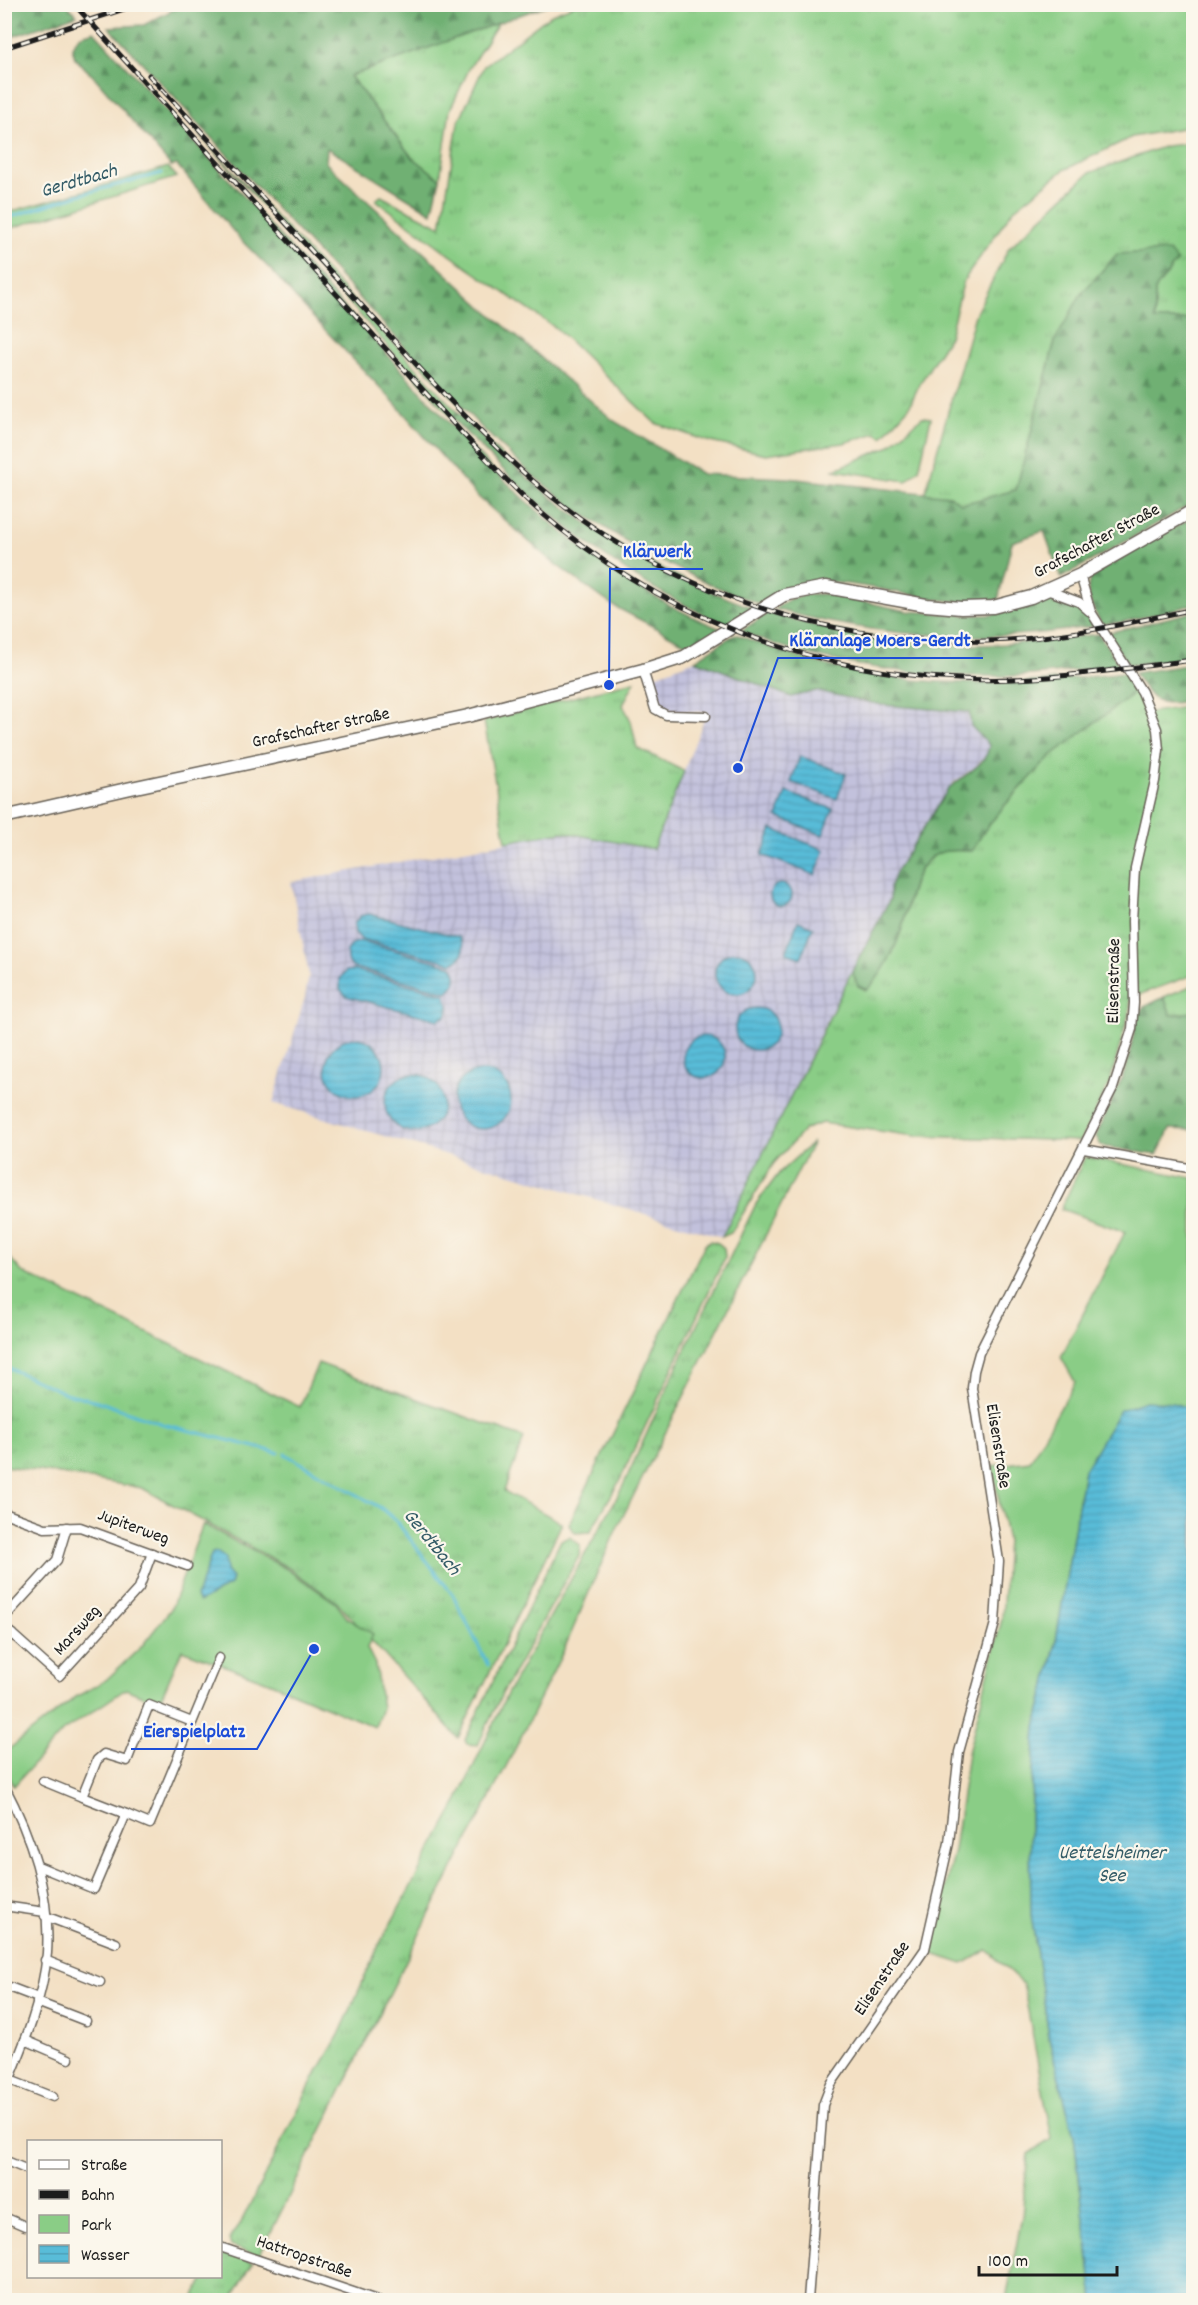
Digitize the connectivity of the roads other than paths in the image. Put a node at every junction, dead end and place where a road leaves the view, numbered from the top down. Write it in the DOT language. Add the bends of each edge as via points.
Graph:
graph roads {
  1 [pos="1194,510"];
  2 [pos="1080,575"];
  3 [pos="1047,590"];
  4 [pos="1091,612"];
  5 [pos="643,670"];
  6 [pos="706,716"];
  7 [pos="4,817"];
  8 [pos="1084,1149"];
  9 [pos="1194,1170"];
  10 [pos="4,1513"];
  11 [pos="67,1527"];
  12 [pos="152,1553"];
  13 [pos="187,1566"];
  14 [pos="5,1618"];
  15 [pos="8,1631"];
  16 [pos="4,1642"];
  17 [pos="219,1658"];
  18 [pos="192,1722"];
  19 [pos="43,1781"];
  20 [pos="4,1785"];
  21 [pos="82,1797"];
  22 [pos="126,1814"];
  23 [pos="38,1866"];
  24 [pos="4,1906"];
  25 [pos="45,1914"];
  26 [pos="116,1944"];
  27 [pos="45,1960"];
  28 [pos="100,1982"];
  29 [pos="4,1985"];
  30 [pos="38,2000"];
  31 [pos="86,2021"];
  32 [pos="25,2040"];
  33 [pos="69,2059"];
  34 [pos="8,2078"];
  35 [pos="4,2093"];
  36 [pos="54,2097"];
  37 [pos="4,2160"];
  38 [pos="27,2170"];
  39 [pos="4,2217"];
  40 [pos="25,2226"];
  41 [pos="222,2248"];
  42 [pos="377,2301"];
  43 [pos="808,2301"];
  1 -- 2 [label="main road, Grafschafter Straße"];
  2 -- 3 [label="main road, Grafschafter Straße"];
  2 -- 4 [label="street, Elisenstraße"];
  3 -- 4 [label="street, Elisenstraße" via="1078,602"];
  3 -- 5 [label="main road, Grafschafter Straße" via="993,607 961,608 826,587 796,591 684,657"];
  4 -- 8 [label="street, Elisenstraße" via="1151,709 1159,750 1135,868 1132,1029 1113,1088"];
  5 -- 6 [label="street" via="655,709 666,715"];
  5 -- 7 [label="main road, Grafschafter Straße" via="468,716"];
  8 -- 9 [label="street"];
  8 -- 43 [label="street, Elisenstraße" via="979,1353 974,1371 972,1388 999,1561 995,1623 959,1752 949,1843 925,1949 825,2095"];
  10 -- 11 [label="street, Jupiterweg" via="45,1528"];
  11 -- 12 [label="street, Jupiterweg" via="80,1527"];
  11 -- 14 [label="street" via="57,1560"];
  12 -- 13 [label="street, Jupiterweg"];
  12 -- 15 [label="street, Marsweg" via="139,1588 59,1676"];
  15 -- 16 [label="street"];
  17 -- 18 [label="street"];
  18 -- 21 [label="street" via="149,1705 127,1761 104,1754 97,1760"];
  18 -- 22 [label="street" via="150,1824"];
  19 -- 21 [label="street"];
  20 -- 23 [label="street"];
  21 -- 22 [label="street"];
  22 -- 23 [label="street" via="94,1889"];
  23 -- 25 [label="street"];
  24 -- 25 [label="street"];
  25 -- 26 [label="street"];
  25 -- 27 [label="street"];
  27 -- 28 [label="street"];
  27 -- 30 [label="street"];
  29 -- 30 [label="street"];
  30 -- 31 [label="street"];
  30 -- 32 [label="street"];
  32 -- 33 [label="street"];
  32 -- 34 [label="street"];
  34 -- 35 [label="street"];
  34 -- 36 [label="street"];
  37 -- 38 [label="street"];
  39 -- 40 [label="street"];
  41 -- 42 [label="street, Hattropstraße"];
}
